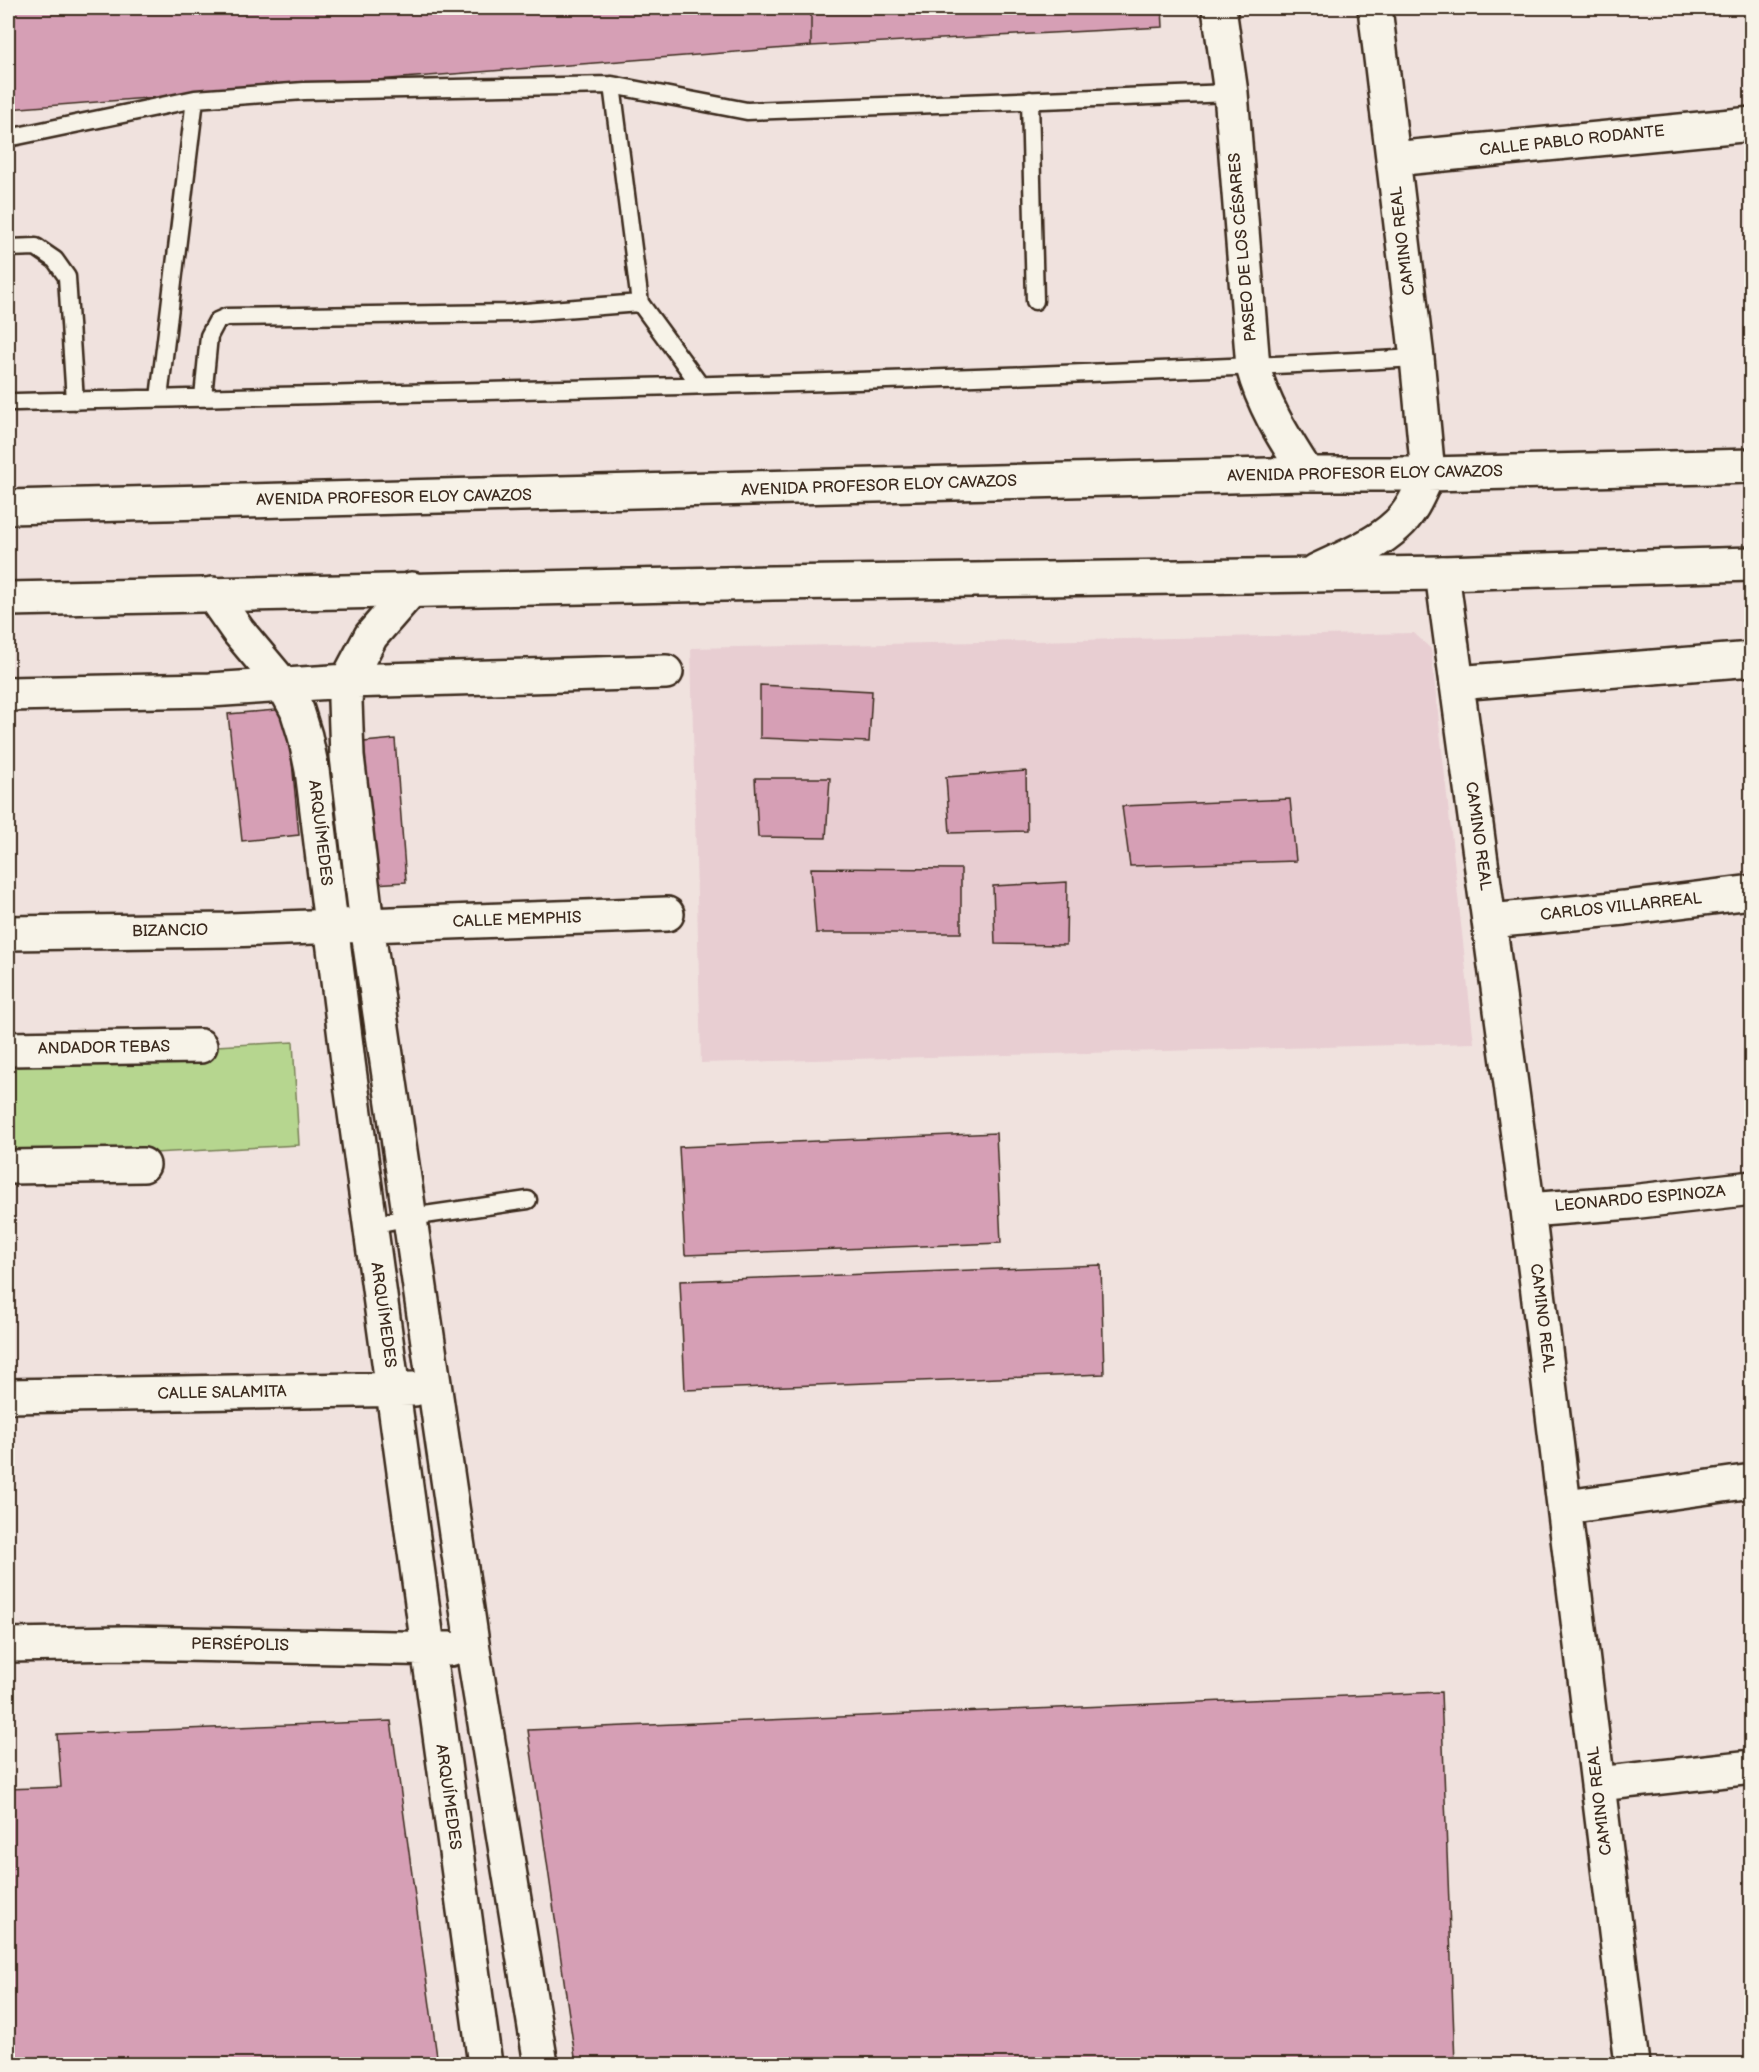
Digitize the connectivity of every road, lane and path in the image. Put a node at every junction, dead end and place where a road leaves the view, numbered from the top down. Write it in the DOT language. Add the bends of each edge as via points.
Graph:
graph roads {
  1 [pos="1219,8"];
  2 [pos="1376,8"];
  3 [pos="612,85"];
  4 [pos="1230,93"];
  5 [pos="195,99"];
  6 [pos="1030,100"];
  7 [pos="1752,124"];
  8 [pos="8,138"];
  9 [pos="1393,159"];
  10 [pos="8,248"];
  11 [pos="1035,301"];
  12 [pos="640,303"];
  13 [pos="1417,358"];
  14 [pos="1252,367"];
  15 [pos="700,385"];
  16 [pos="203,397"];
  17 [pos="159,398"];
  18 [pos="75,401"];
  19 [pos="8,402"];
  20 [pos="1752,466"];
  21 [pos="1307,474"];
  22 [pos="1428,474"];
  23 [pos="8,507"];
  24 [pos="1752,564"];
  25 [pos="1442,573"];
  26 [pos="1306,576"];
  27 [pos="412,590"];
  28 [pos="212,594"];
  29 [pos="8,599"];
  30 [pos="1752,659"];
  31 [pos="666,672"];
  32 [pos="347,681"];
  33 [pos="1457,683"];
  34 [pos="284,686"];
  35 [pos="8,694"];
  36 [pos="1752,892"];
  37 [pos="667,914"];
  38 [pos="1490,921"];
  39 [pos="367,925"];
  40 [pos="332,926"];
  41 [pos="8,933"];
  42 [pos="200,1046"];
  43 [pos="8,1049"];
  44 [pos="143,1166"];
  45 [pos="8,1167"];
  46 [pos="1752,1188"];
  47 [pos="528,1200"];
  48 [pos="1528,1210"];
  49 [pos="411,1217"];
  50 [pos="371,1225"];
  51 [pos="436,1388"];
  52 [pos="393,1390"];
  53 [pos="8,1396"];
  54 [pos="1752,1481"];
  55 [pos="1566,1507"];
  56 [pos="8,1645"];
  57 [pos="428,1648"];
  58 [pos="473,1650"];
  59 [pos="1752,1767"];
  60 [pos="1598,1784"];
  61 [pos="485,2064"];
  62 [pos="541,2064"];
  63 [pos="1632,2064"];
  1 -- 4 [label="street, PASEO DE LOS CÉSARES"];
  2 -- 9 [label="street, CAMINO REAL"];
  3 -- 5 [label="lane" via="304,91"];
  3 -- 6 [label="lane" via="747,111"];
  3 -- 12 [label="lane"];
  4 -- 6 [label="lane"];
  4 -- 14 [label="street, PASEO DE LOS CÉSARES"];
  5 -- 8 [label="lane"];
  5 -- 17 [label="lane"];
  6 -- 11 [label="lane"];
  7 -- 9 [label="street, CALLE PABLO RODANTE"];
  9 -- 13 [label="street, CAMINO REAL"];
  10 -- 18 [label="lane" via="36,247 55,260 67,277"];
  12 -- 15 [label="lane"];
  12 -- 16 [label="lane" via="512,313 226,317 217,321 209,336"];
  13 -- 14 [label="lane"];
  13 -- 22 [label="street, CAMINO REAL"];
  14 -- 15 [label="lane"];
  14 -- 21 [label="street, PASEO DE LOS CÉSARES" via="1273,421"];
  15 -- 16 [label="lane"];
  16 -- 17 [label="lane"];
  17 -- 18 [label="lane"];
  18 -- 19 [label="lane"];
  20 -- 22 [label="street, AVENIDA PROFESOR ELOY CAVAZOS"];
  21 -- 22 [label="street, AVENIDA PROFESOR ELOY CAVAZOS"];
  21 -- 23 [label="street, AVENIDA PROFESOR ELOY CAVAZOS"];
  22 -- 26 [label="street" via="1397,525 1365,547"];
  24 -- 25 [label="street"];
  25 -- 26 [label="street"];
  25 -- 33 [label="street, CAMINO REAL"];
  26 -- 27 [label="street"];
  27 -- 28 [label="street"];
  27 -- 32 [label="street" via="371,636"];
  28 -- 29 [label="street"];
  28 -- 34 [label="street, ARQUÍMEDES"];
  30 -- 33 [label="street"];
  31 -- 32 [label="street"];
  32 -- 34 [label="street"];
  32 -- 39 [label="street" via="347,756"];
  33 -- 38 [label="street, CAMINO REAL"];
  34 -- 35 [label="street"];
  34 -- 40 [label="street, ARQUÍMEDES" via="297,710 312,770"];
  36 -- 38 [label="street, CARLOS VILLARREAL"];
  37 -- 39 [label="street, CALLE MEMPHIS"];
  38 -- 48 [label="street, CAMINO REAL"];
  39 -- 40 [label="street, CALLE MEMPHIS"];
  39 -- 49 [label="street"];
  40 -- 41 [label="street, BIZANCIO"];
  40 -- 50 [label="street, ARQUÍMEDES"];
  42 -- 43 [label="street, ANDADOR TEBAS"];
  44 -- 45 [label="street"];
  46 -- 48 [label="street, LEONARDO ESPINOZA"];
  47 -- 49 [label="lane"];
  48 -- 55 [label="street, CAMINO REAL"];
  49 -- 50 [label="lane"];
  49 -- 51 [label="street"];
  50 -- 52 [label="street, ARQUÍMEDES"];
  51 -- 52 [label="street, CALLE SALAMITA"];
  51 -- 58 [label="street"];
  52 -- 53 [label="street, CALLE SALAMITA"];
  52 -- 57 [label="street, ARQUÍMEDES"];
  54 -- 55 [label="street"];
  55 -- 60 [label="street, CAMINO REAL"];
  56 -- 57 [label="street, PERSÉPOLIS"];
  57 -- 58 [label="street, PERSÉPOLIS"];
  57 -- 61 [label="street, ARQUÍMEDES"];
  58 -- 62 [label="street"];
  59 -- 60 [label="street"];
  60 -- 63 [label="street, CAMINO REAL"];
}
